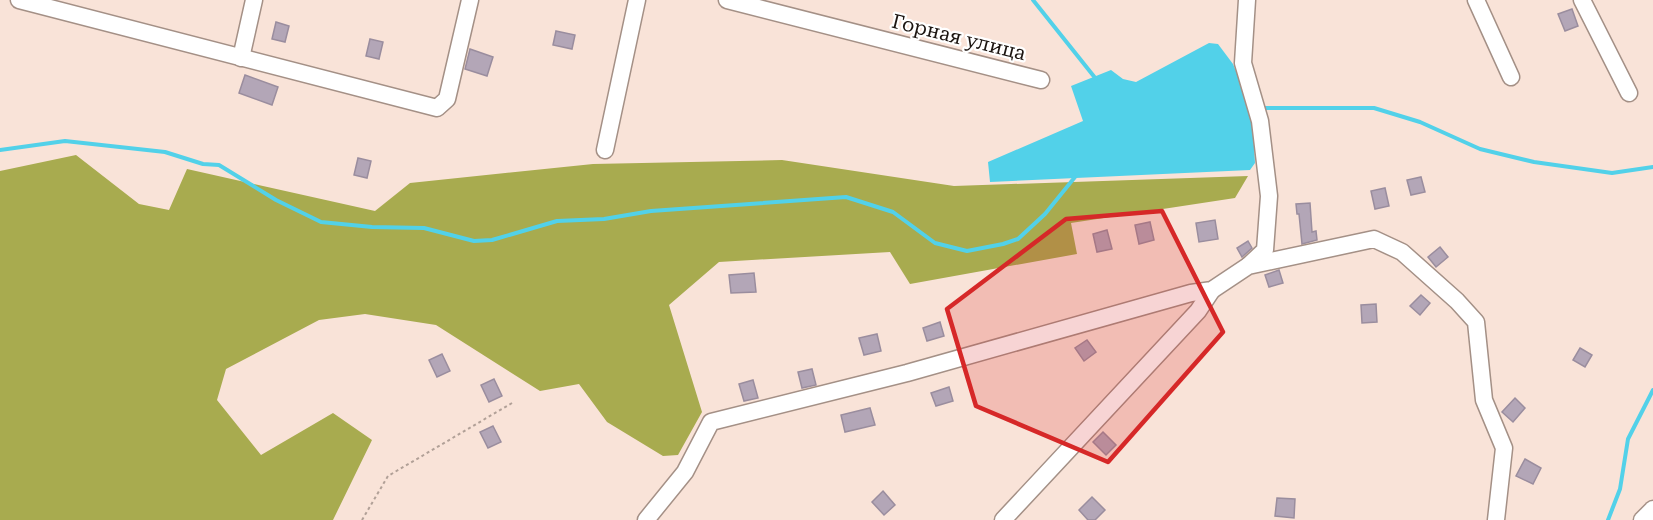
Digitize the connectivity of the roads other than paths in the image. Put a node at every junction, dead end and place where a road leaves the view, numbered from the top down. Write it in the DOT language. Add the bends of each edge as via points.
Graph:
graph roads {
  1 [pos="19,0"];
  2 [pos="254,0"];
  3 [pos="470,0"];
  4 [pos="637,0"];
  5 [pos="727,0"];
  6 [pos="1247,0"];
  7 [pos="1476,0"];
  8 [pos="1582,0"];
  9 [pos="241,58"];
  10 [pos="1512,77"];
  11 [pos="1041,80"];
  12 [pos="1629,93"];
  13 [pos="605,150"];
  14 [pos="1248,266"];
  15 [pos="1212,290"];
  16 [pos="1653,509"];
  17 [pos="646,520"];
  18 [pos="1003,520"];
  19 [pos="1496,520"];
  20 [pos="1642,520"];
  1 -- 9 [label="street"];
  2 -- 9 [label="street"];
  3 -- 9 [label="street" via="447,99 437,108"];
  4 -- 13 [label="street"];
  5 -- 11 [label="street, Горная улица"];
  6 -- 14 [label="street" via="1243,63 1260,120 1269,196 1265,250"];
  7 -- 10 [label="street"];
  8 -- 12 [label="street"];
  14 -- 15 [label="street"];
  14 -- 19 [label="street" via="1374,238 1402,252 1457,301 1476,322 1484,400 1504,448"];
  15 -- 17 [label="street" via="1191,292 907,373 711,422 685,472"];
  15 -- 18 [label="street" via="1198,311"];
  16 -- 20 [label="street"];
}
